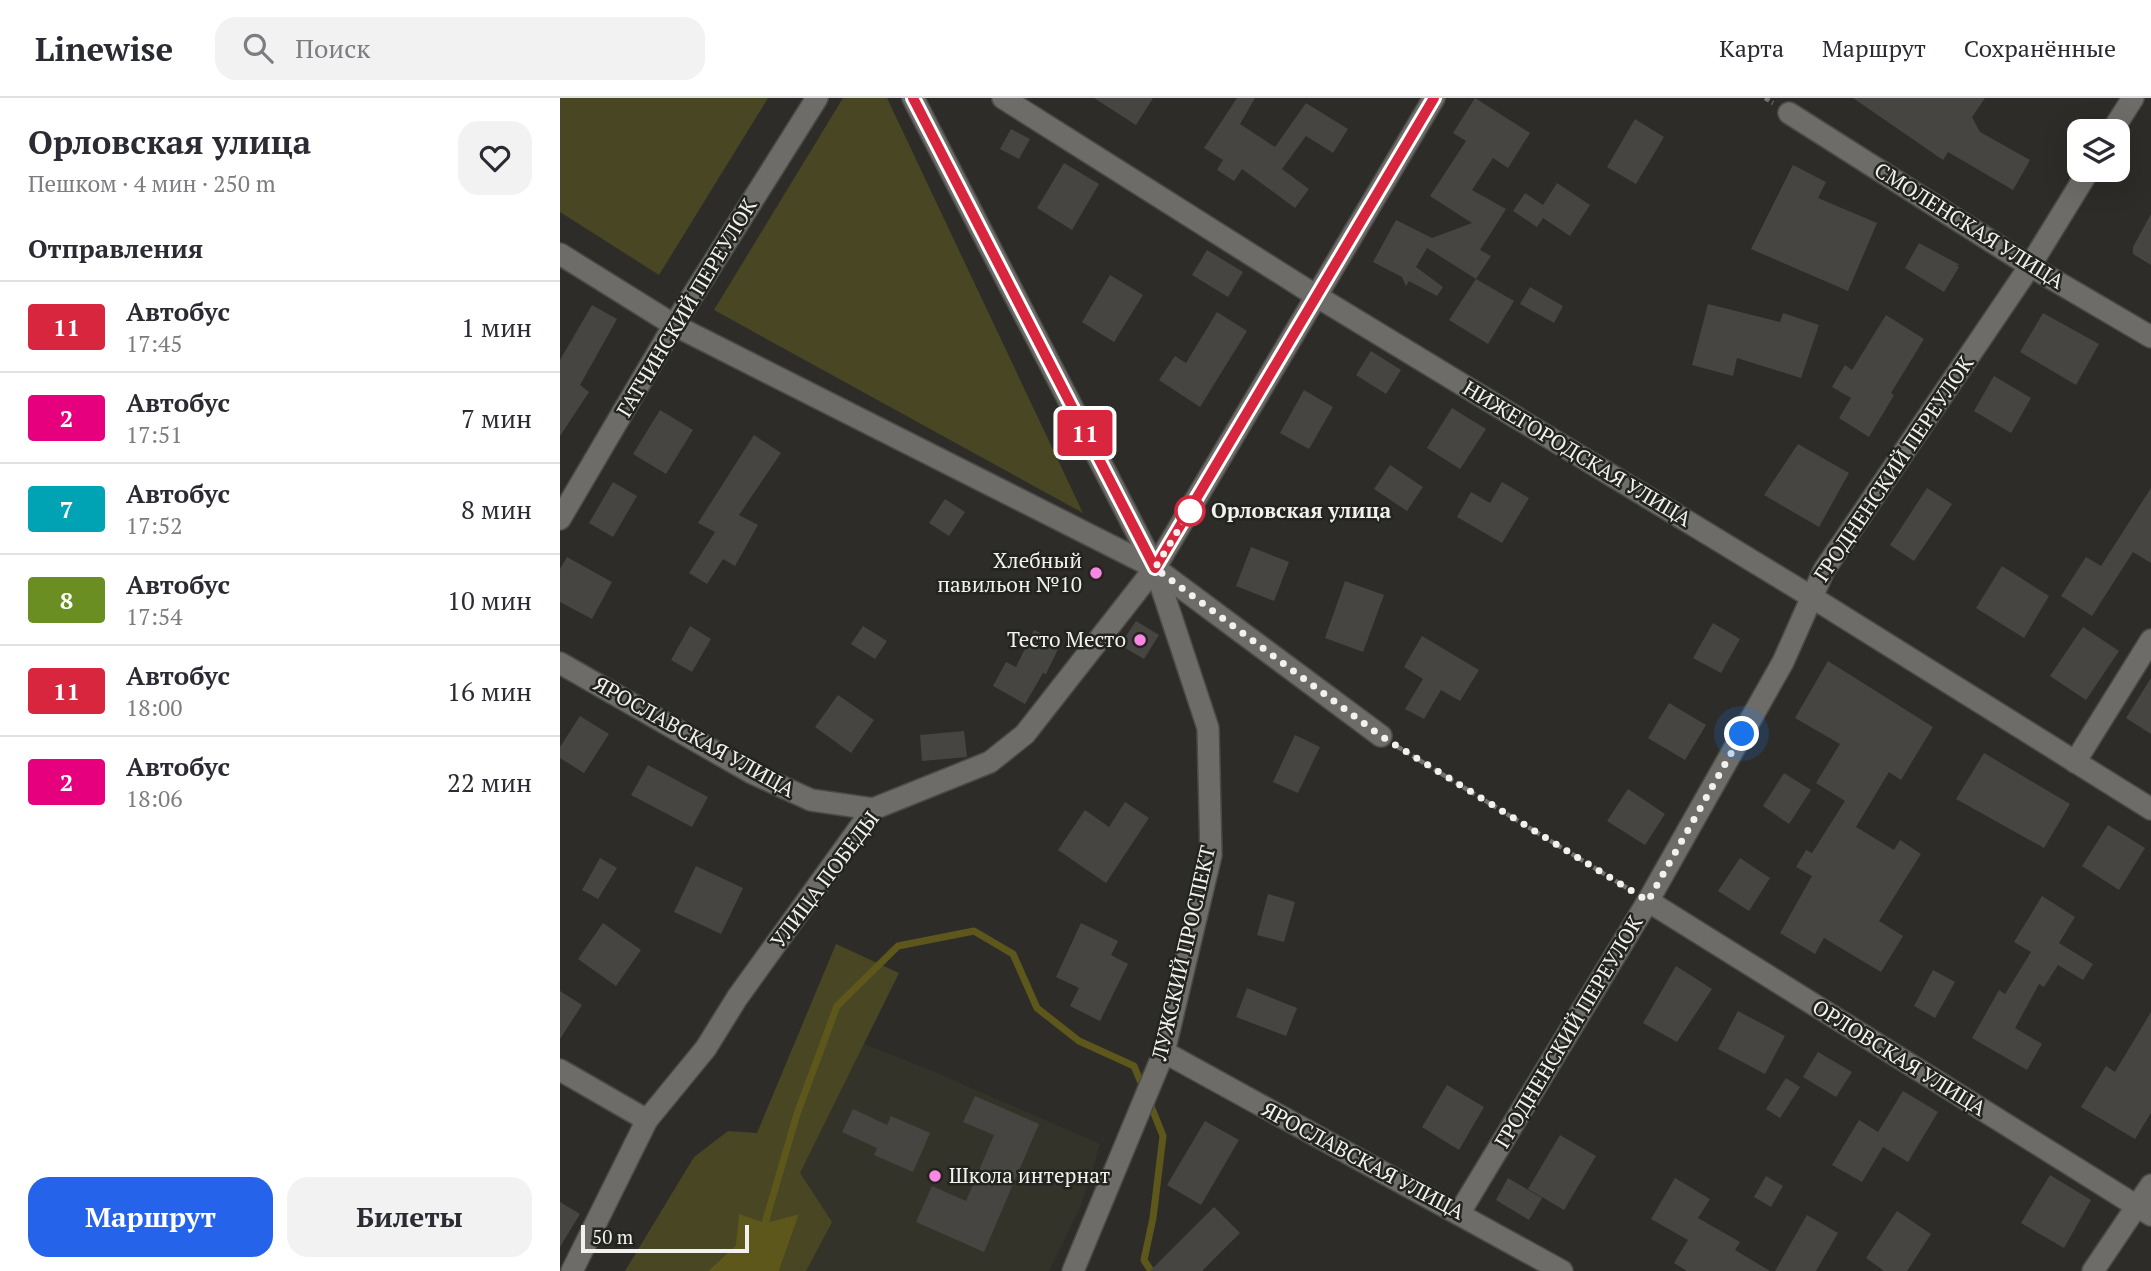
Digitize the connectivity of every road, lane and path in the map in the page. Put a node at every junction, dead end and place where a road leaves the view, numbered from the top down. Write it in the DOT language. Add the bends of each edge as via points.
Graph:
graph roads {
  1 [pos="817,98"];
  2 [pos="913,98"];
  3 [pos="1003,98"];
  4 [pos="1434,98"];
  5 [pos="2133,98"];
  6 [pos="1789,113"];
  7 [pos="2120,119"];
  8 [pos="2082,182"];
  9 [pos="560,254"];
  10 [pos="2029,266"];
  11 [pos="1318,297"];
  12 [pos="674,325"];
  13 [pos="2151,337"];
  14 [pos="560,519"];
  15 [pos="1155,568"];
  16 [pos="1810,596"];
  17 [pos="2151,640"];
  18 [pos="560,663"];
  19 [pos="1381,736"];
  20 [pos="2075,762"];
  21 [pos="873,809"];
  22 [pos="2151,809"];
  23 [pos="1648,901"];
  24 [pos="1164,1052"];
  25 [pos="560,1069"];
  26 [pos="647,1120"];
  27 [pos="2151,1185"];
  28 [pos="2144,1210"];
  29 [pos="1460,1212"];
  30 [pos="1073,1270"];
  31 [pos="572,1271"];
  32 [pos="1562,1271"];
  33 [pos="2093,1271"];
  1 -- 12 [label="street, ГАТЧИНСКИЙ ПЕРЕУЛОК"];
  2 -- 15 [label="street, ЛУЖСКИЙ ПРОСПЕКТ"];
  3 -- 11 [label="street, НИЖЕГОРОДСКАЯ УЛИЦА"];
  4 -- 11 [label="street, УЛИЦА ПОБЕДЫ"];
  5 -- 7 [label="street"];
  6 -- 10 [label="street, СМОЛЕНСКАЯ УЛИЦА"];
  8 -- 10 [label="street, ГРОДНЕНСКИЙ ПЕРЕУЛОК"];
  9 -- 12 [label="street"];
  10 -- 13 [label="street, СМОЛЕНСКАЯ УЛИЦА"];
  10 -- 16 [label="street, ГРОДНЕНСКИЙ ПЕРЕУЛОК"];
  11 -- 15 [label="street, УЛИЦА ПОБЕДЫ"];
  11 -- 16 [label="street, НИЖЕГОРОДСКАЯ УЛИЦА"];
  12 -- 14 [label="street, ГАТЧИНСКИЙ ПЕРЕУЛОК"];
  12 -- 15 [label="street"];
  15 -- 19 [label="street"];
  15 -- 21 [label="street, УЛИЦА ПОБЕДЫ" via="1025,734 990,762"];
  15 -- 24 [label="street, ЛУЖСКИЙ ПРОСПЕКТ" via="1208,727 1211,855"];
  16 -- 20 [label="street, НИЖЕГОРОДСКАЯ УЛИЦА"];
  16 -- 23 [label="street, ГРОДНЕНСКИЙ ПЕРЕУЛОК" via="1783,662"];
  17 -- 20 [label="street"];
  18 -- 21 [label="street, ЯРОСЛАВСКАЯ УЛИЦА" via="752,773 811,800"];
  19 -- 23 [label="path"];
  20 -- 22 [label="street, НИЖЕГОРОДСКАЯ УЛИЦА"];
  21 -- 26 [label="street, УЛИЦА ПОБЕДЫ" via="706,1048"];
  23 -- 28 [label="street, ОРЛОВСКАЯ УЛИЦА"];
  23 -- 29 [label="street, ГРОДНЕНСКИЙ ПЕРЕУЛОК"];
  24 -- 29 [label="street, ЯРОСЛАВСКАЯ УЛИЦА"];
  24 -- 30 [label="street, ЛУЖСКИЙ ПРОСПЕКТ"];
  25 -- 26 [label="street"];
  26 -- 31 [label="street, УЛИЦА ПОБЕДЫ"];
  27 -- 28 [label="street"];
  28 -- 33 [label="street"];
  29 -- 32 [label="street, ЯРОСЛАВСКАЯ УЛИЦА"];
}
